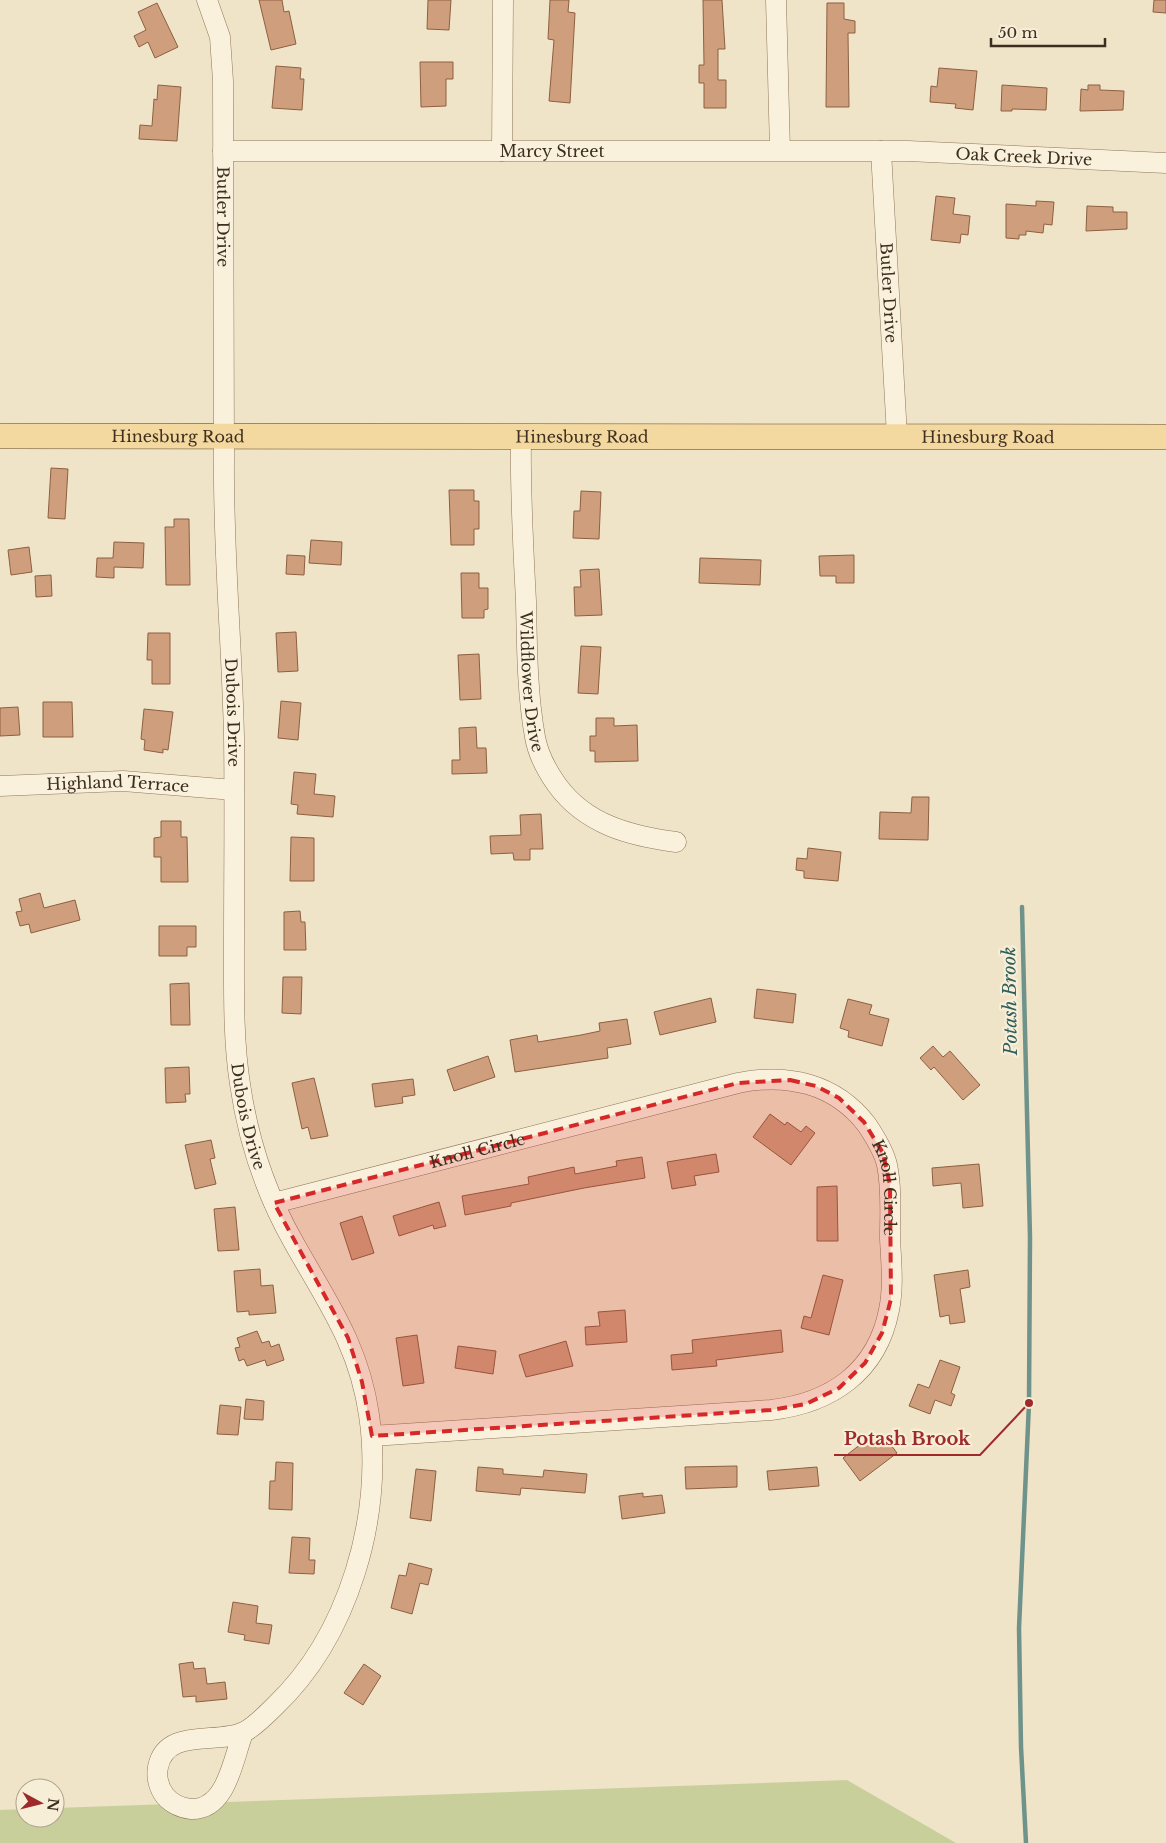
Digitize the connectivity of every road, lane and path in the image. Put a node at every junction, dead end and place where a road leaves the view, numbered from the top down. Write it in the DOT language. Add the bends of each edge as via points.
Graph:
graph roads {
  1 [pos="207,0"];
  2 [pos="503,0"];
  3 [pos="776,0"];
  4 [pos="780,150"];
  5 [pos="223,151"];
  6 [pos="502,151"];
  7 [pos="881,151"];
  8 [pos="1166,163"];
  9 [pos="224,434"];
  10 [pos="0,436"];
  11 [pos="897,436"];
  12 [pos="1166,437"];
  13 [pos="521,438"];
  14 [pos="0,786"];
  15 [pos="234,790"];
  16 [pos="676,842"];
  17 [pos="274,1203"];
  18 [pos="372,1436"];
  19 [pos="242,1733"];
  1 -- 5 [label="street, Butler Drive" via="220,37"];
  2 -- 6 [label="street"];
  3 -- 4 [label="street"];
  4 -- 6 [label="street, Marcy Street"];
  4 -- 7 [label="street, Marcy Street"];
  5 -- 6 [label="street, Marcy Street"];
  5 -- 9 [label="street, Butler Drive"];
  7 -- 8 [label="street, Oak Creek Drive"];
  7 -- 11 [label="street, Butler Drive"];
  9 -- 10 [label="main road, Hinesburg Road"];
  9 -- 13 [label="main road, Hinesburg Road"];
  9 -- 15 [label="street, Dubois Drive"];
  11 -- 12 [label="main road, Hinesburg Road"];
  11 -- 13 [label="main road, Hinesburg Road"];
  13 -- 16 [label="street, Wildflower Drive" via="528,662 535,738 544,763 558,786 592,817 609,827"];
  14 -- 15 [label="street, Highland Terrace" via="123,781"];
  15 -- 17 [label="street, Dubois Drive" via="234,983 238,1069 252,1144"];
  17 -- 18 [label="street, Dubois Drive" via="291,1240 348,1338 362,1382"];
  17 -- 18 [label="street, Knoll Circle" via="764,1079 804,1082 839,1098 864,1122 883,1153 890,1185 889,1311 878,1343 865,1363 828,1395 806,1404 772,1410"];
  18 -- 19 [label="street, Dubois Drive" via="372,1493 368,1521 347,1595 326,1638 296,1682 277,1704"];
  19 -- 19 [label="street" via="184,1741 169,1749 161,1760 158,1773 160,1787 167,1798 178,1806 191,1809 211,1803 224,1786"];
}
